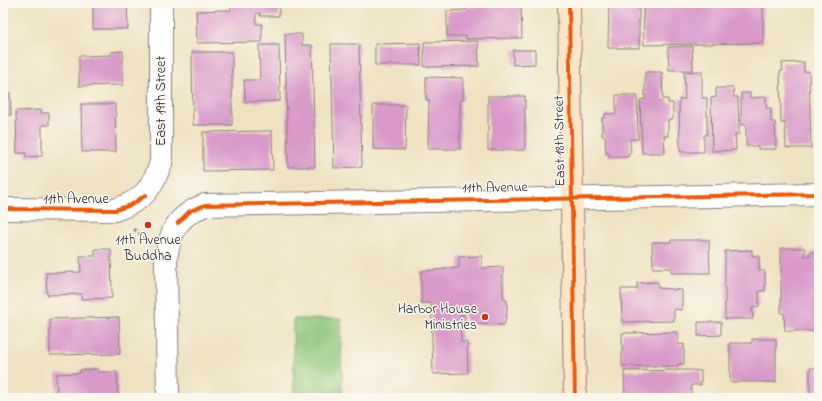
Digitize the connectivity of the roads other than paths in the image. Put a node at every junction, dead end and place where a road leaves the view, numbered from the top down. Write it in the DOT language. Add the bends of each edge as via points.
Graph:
graph roads {
  1 [pos="161,3"];
  2 [pos="569,3"];
  3 [pos="819,194"];
  4 [pos="146,195"];
  5 [pos="572,197"];
  6 [pos="3,209"];
  7 [pos="168,398"];
  8 [pos="575,398"];
  1 -- 4 [label="street, East 19th Street" via="161,164 155,181"];
  2 -- 5 [label="street, East 18th Street"];
  3 -- 5 [label="street, 11th Avenue"];
  4 -- 6 [label="street, 11th Avenue" via="115,210"];
  5 -- 7 [label="street, 11th Avenue" via="205,205 190,211 178,222 168,240"];
  5 -- 8 [label="street, East 18th Street"];
}
